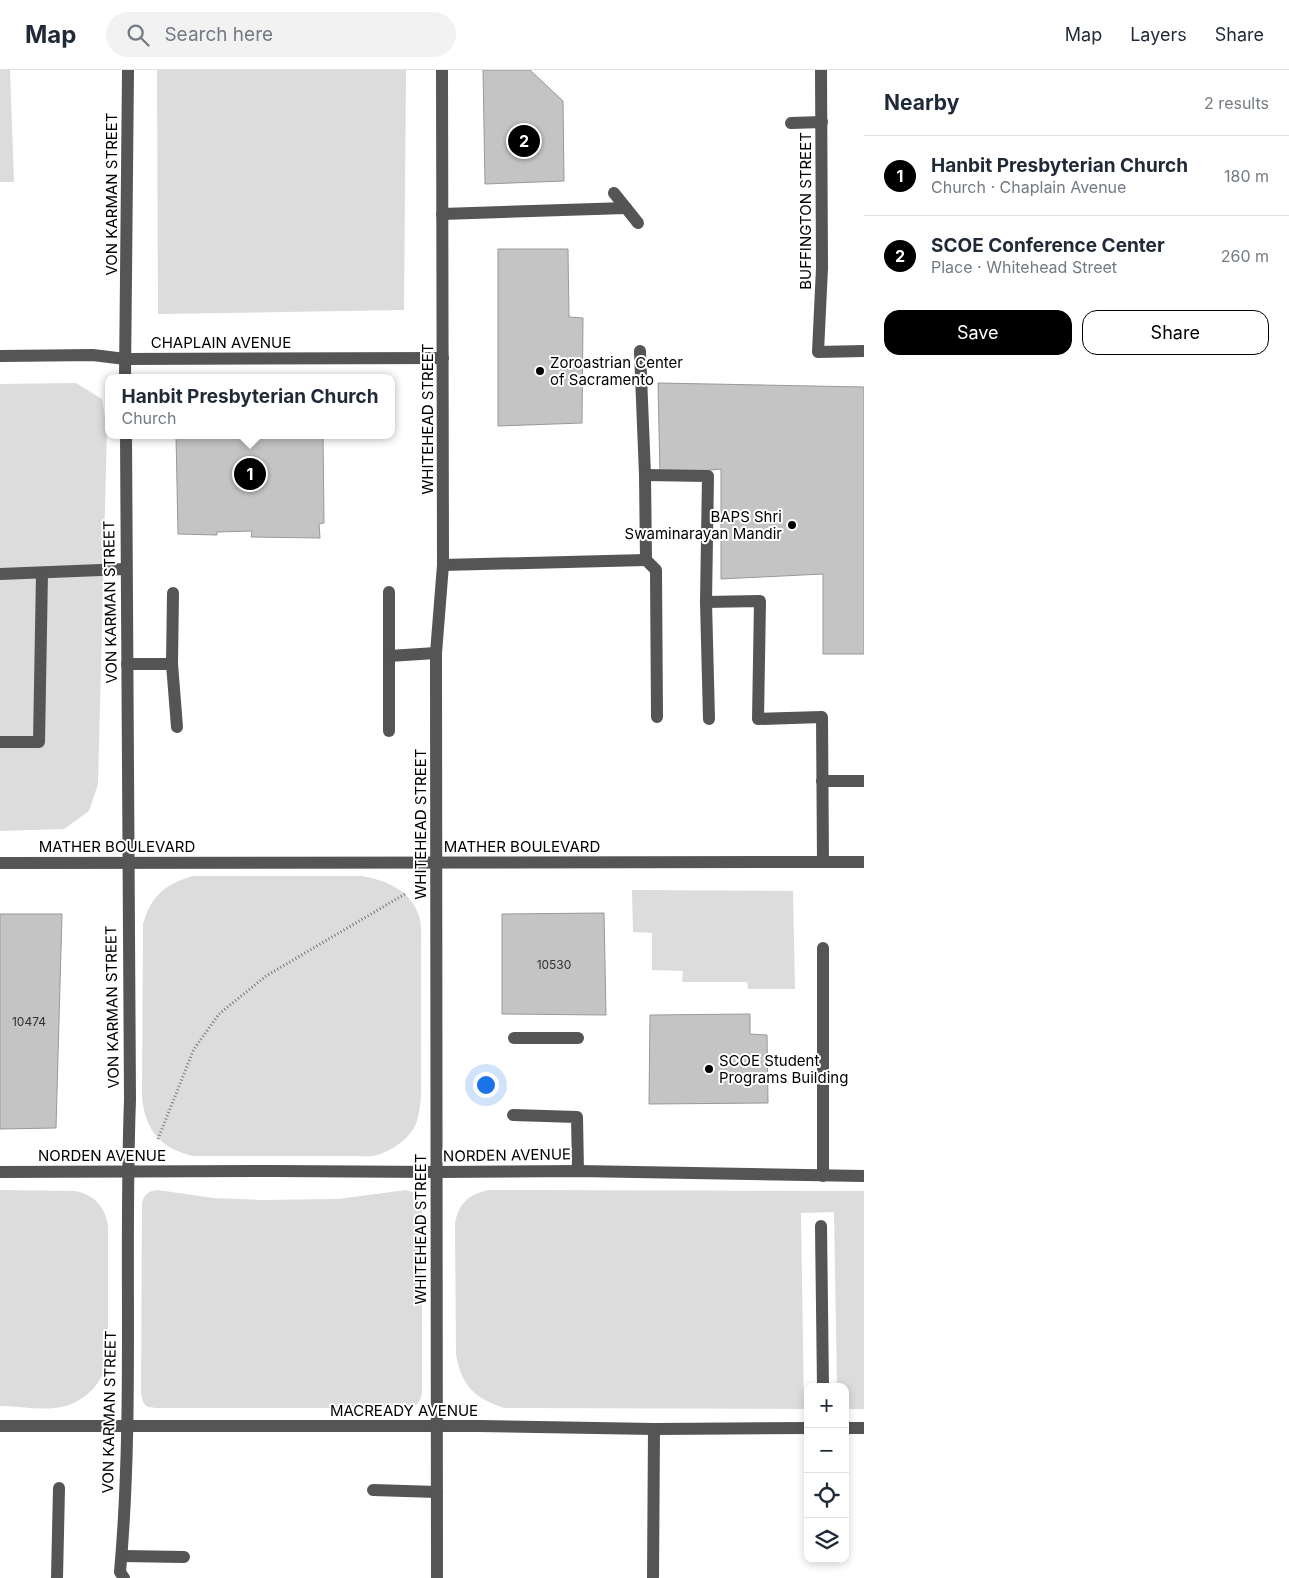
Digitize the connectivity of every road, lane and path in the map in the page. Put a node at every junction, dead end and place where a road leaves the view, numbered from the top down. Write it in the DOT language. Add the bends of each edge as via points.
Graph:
graph roads {
  1 [pos="128,70"];
  2 [pos="442,70"];
  3 [pos="821,70"];
  4 [pos="822,122"];
  5 [pos="791,123"];
  6 [pos="614,193"];
  7 [pos="626,208"];
  8 [pos="442,214"];
  9 [pos="638,223"];
  10 [pos="640,351"];
  11 [pos="864,351"];
  12 [pos="0,356"];
  13 [pos="443,358"];
  14 [pos="126,359"];
  15 [pos="126,374"];
  16 [pos="126,439"];
  17 [pos="645,475"];
  18 [pos="646,560"];
  19 [pos="443,564"];
  20 [pos="126,569"];
  21 [pos="42,572"];
  22 [pos="0,574"];
  23 [pos="389,592"];
  24 [pos="173,593"];
  25 [pos="706,602"];
  26 [pos="436,653"];
  27 [pos="389,656"];
  28 [pos="127,664"];
  29 [pos="172,664"];
  30 [pos="657,717"];
  31 [pos="710,719"];
  32 [pos="177,727"];
  33 [pos="389,731"];
  34 [pos="0,742"];
  35 [pos="822,781"];
  36 [pos="864,781"];
  37 [pos="127,862"];
  38 [pos="437,862"];
  39 [pos="823,862"];
  40 [pos="864,862"];
  41 [pos="0,863"];
  42 [pos="404,894"];
  43 [pos="823,948"];
  44 [pos="514,1038"];
  45 [pos="578,1038"];
  46 [pos="513,1115"];
  47 [pos="158,1139"];
  48 [pos="128,1171"];
  49 [pos="578,1171"];
  50 [pos="0,1172"];
  51 [pos="437,1172"];
  52 [pos="823,1176"];
  53 [pos="864,1176"];
  54 [pos="821,1226"];
  55 [pos="823,1383"];
  56 [pos="0,1426"];
  57 [pos="128,1426"];
  58 [pos="437,1426"];
  59 [pos="654,1428"];
  60 [pos="804,1428"];
  61 [pos="849,1428"];
  62 [pos="864,1428"];
  63 [pos="59,1488"];
  64 [pos="373,1490"];
  65 [pos="437,1492"];
  66 [pos="122,1556"];
  67 [pos="184,1557"];
  68 [pos="120,1576"];
  69 [pos="58,1578"];
  70 [pos="437,1578"];
  71 [pos="653,1578"];
  1 -- 14 [label="street, VON KARMAN STREET"];
  2 -- 8 [label="street, WHITEHEAD STREET"];
  3 -- 4 [label="street, BUFFINGTON STREET"];
  4 -- 5 [label="street"];
  4 -- 11 [label="street, BUFFINGTON STREET" via="822,268 818,352"];
  6 -- 7 [label="street"];
  7 -- 8 [label="street"];
  7 -- 9 [label="street"];
  8 -- 13 [label="street, WHITEHEAD STREET"];
  10 -- 17 [label="street"];
  12 -- 14 [label="street, CHAPLAIN AVENUE" via="93,355"];
  13 -- 14 [label="street, CHAPLAIN AVENUE"];
  13 -- 19 [label="street, WHITEHEAD STREET"];
  14 -- 15 [label="street, VON KARMAN STREET"];
  16 -- 20 [label="street, VON KARMAN STREET"];
  17 -- 18 [label="street"];
  17 -- 25 [label="street" via="708,476"];
  18 -- 19 [label="street"];
  18 -- 30 [label="street" via="656,570"];
  19 -- 26 [label="street, WHITEHEAD STREET"];
  20 -- 21 [label="street"];
  20 -- 28 [label="street, VON KARMAN STREET"];
  21 -- 22 [label="street"];
  21 -- 34 [label="street" via="39,742"];
  23 -- 27 [label="street"];
  24 -- 29 [label="street"];
  25 -- 31 [label="street"];
  25 -- 35 [label="street" via="760,601 758,719 822,717"];
  26 -- 27 [label="street"];
  26 -- 38 [label="street, WHITEHEAD STREET"];
  27 -- 33 [label="street"];
  28 -- 29 [label="street"];
  28 -- 37 [label="street, VON KARMAN STREET"];
  29 -- 32 [label="street"];
  35 -- 36 [label="street"];
  35 -- 39 [label="street"];
  37 -- 38 [label="street, MATHER BOULEVARD"];
  37 -- 41 [label="street, MATHER BOULEVARD"];
  37 -- 48 [label="street, VON KARMAN STREET"];
  38 -- 39 [label="street, MATHER BOULEVARD"];
  38 -- 51 [label="street, WHITEHEAD STREET"];
  39 -- 40 [label="street, MATHER BOULEVARD"];
  42 -- 47 [label="path" via="266,976 219,1014 194,1049"];
  43 -- 52 [label="street"];
  44 -- 45 [label="street"];
  46 -- 49 [label="street" via="577,1117"];
  48 -- 50 [label="street, NORDEN AVENUE"];
  48 -- 51 [label="street, NORDEN AVENUE"];
  48 -- 57 [label="street, VON KARMAN STREET"];
  49 -- 51 [label="street, NORDEN AVENUE"];
  49 -- 52 [label="street, NORDEN AVENUE"];
  51 -- 58 [label="street, WHITEHEAD STREET"];
  52 -- 53 [label="street, NORDEN AVENUE"];
  54 -- 55 [label="street"];
  56 -- 57 [label="street, MACREADY AVENUE"];
  57 -- 58 [label="street, MACREADY AVENUE"];
  57 -- 66 [label="street, VON KARMAN STREET"];
  58 -- 59 [label="street, MACREADY AVENUE"];
  58 -- 65 [label="street, WHITEHEAD STREET"];
  59 -- 60 [label="street, MACREADY AVENUE"];
  59 -- 71 [label="street"];
  61 -- 62 [label="street"];
  63 -- 69 [label="street"];
  64 -- 65 [label="street"];
  65 -- 70 [label="street, WHITEHEAD STREET"];
  66 -- 67 [label="street"];
  66 -- 68 [label="street, VON KARMAN STREET"];
}
